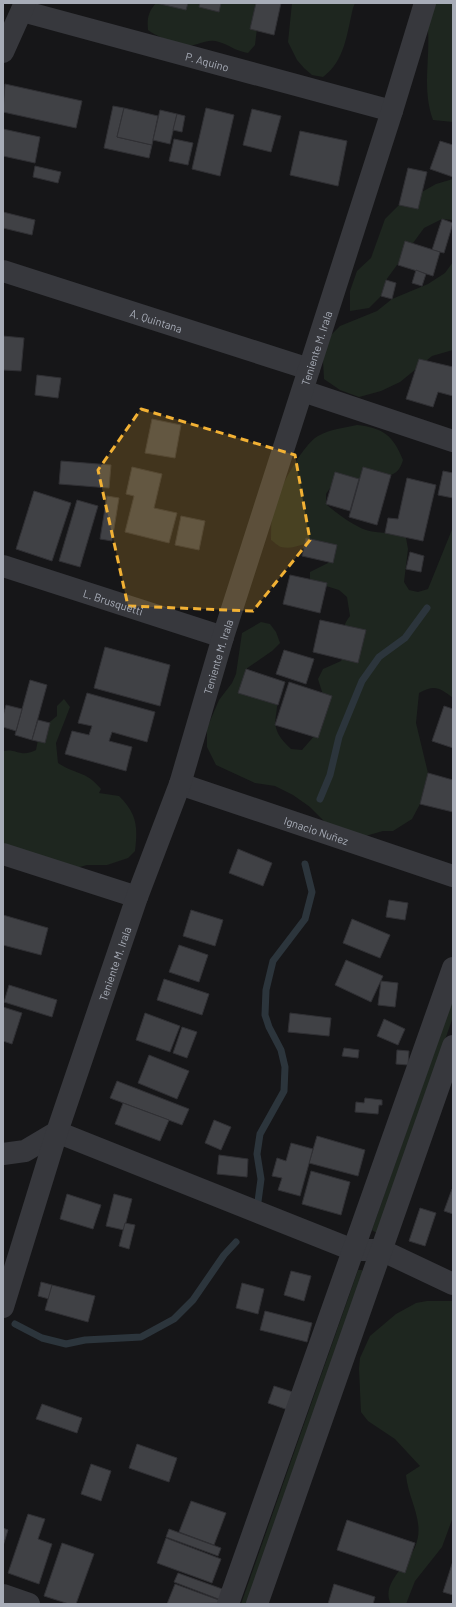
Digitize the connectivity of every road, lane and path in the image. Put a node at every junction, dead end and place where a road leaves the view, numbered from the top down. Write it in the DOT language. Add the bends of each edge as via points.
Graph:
graph roads {
  1 [pos="425,3"];
  2 [pos="23,7"];
  3 [pos="3,52"];
  4 [pos="392,111"];
  5 [pos="3,271"];
  6 [pos="309,369"];
  7 [pos="303,391"];
  8 [pos="453,441"];
  9 [pos="3,566"];
  10 [pos="223,637"];
  11 [pos="180,784"];
  12 [pos="3,854"];
  13 [pos="453,876"];
  14 [pos="138,897"];
  15 [pos="453,968"];
  16 [pos="453,1046"];
  17 [pos="57,1132"];
  18 [pos="3,1154"];
  19 [pos="353,1250"];
  20 [pos="381,1250"];
  21 [pos="453,1284"];
  22 [pos="3,1307"];
  23 [pos="3,1595"];
  24 [pos="29,1604"];
  25 [pos="228,1604"];
  26 [pos="257,1604"];
  1 -- 4 [label="street, Teniente M. Irala"];
  2 -- 3 [label="street"];
  2 -- 4 [label="street, P. Aquino"];
  4 -- 6 [label="street, Teniente M. Irala"];
  5 -- 6 [label="street, A. Quintana"];
  6 -- 7 [label="street, Teniente M. Irala"];
  7 -- 8 [label="street"];
  7 -- 10 [label="street, Teniente M. Irala"];
  9 -- 10 [label="street, L. Brusquetti"];
  10 -- 11 [label="street, Teniente M. Irala"];
  11 -- 13 [label="street, Ignacio Nuñez"];
  11 -- 14 [label="street, Teniente M. Irala"];
  12 -- 14 [label="street"];
  14 -- 17 [label="street, Teniente M. Irala"];
  15 -- 19 [label="street"];
  16 -- 20 [label="street"];
  17 -- 18 [label="street" via="24,1151"];
  17 -- 19 [label="street"];
  17 -- 22 [label="street, Teniente M. Irala"];
  19 -- 20 [label="street"];
  19 -- 25 [label="street"];
  20 -- 21 [label="street"];
  20 -- 26 [label="street"];
  23 -- 24 [label="street"];
}
